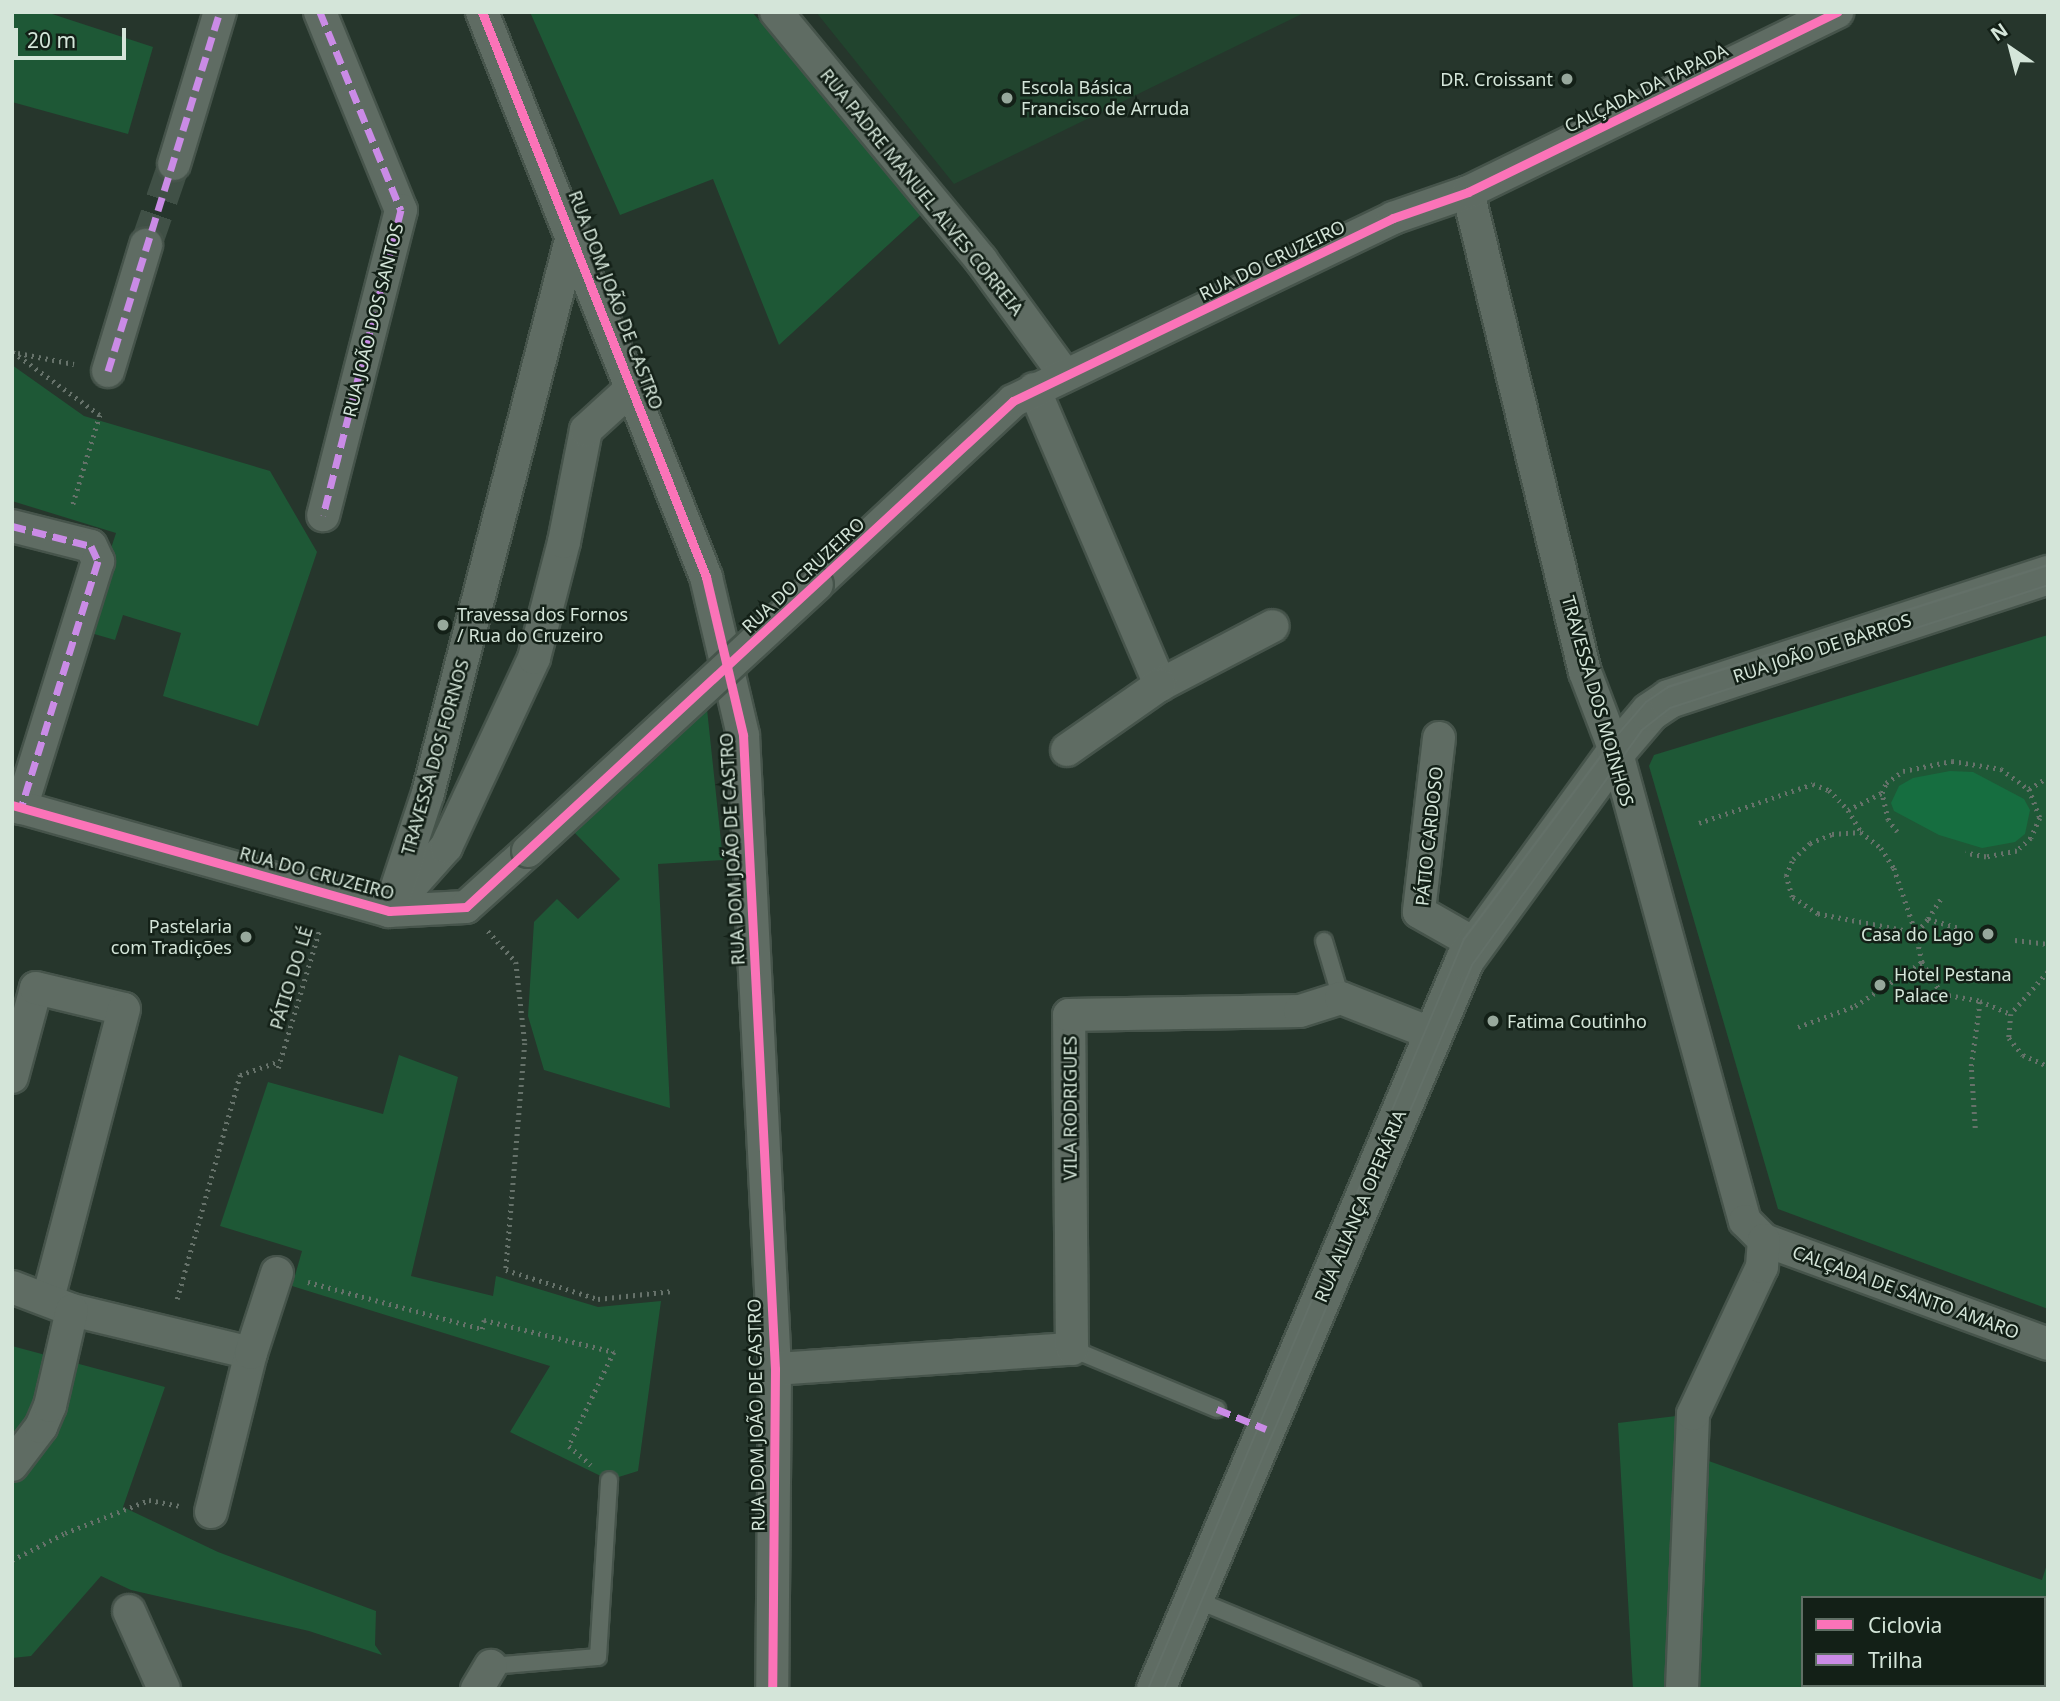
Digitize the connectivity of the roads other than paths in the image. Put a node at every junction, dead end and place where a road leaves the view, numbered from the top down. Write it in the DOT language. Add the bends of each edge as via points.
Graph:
graph roads {
  1 [pos="220,12"];
  2 [pos="320,12"];
  3 [pos="482,12"];
  4 [pos="776,12"];
  5 [pos="1837,12"];
  6 [pos="174,164"];
  7 [pos="1468,192"];
  8 [pos="573,232"];
  9 [pos="146,244"];
  10 [pos="108,371"];
  11 [pos="1065,375"];
  12 [pos="633,387"];
  13 [pos="1034,389"];
  14 [pos="323,515"];
  15 [pos="12,526"];
  16 [pos="2048,575"];
  17 [pos="1273,626"];
  18 [pos="1160,685"];
  19 [pos="1439,738"];
  20 [pos="1067,750"];
  21 [pos="1616,752"];
  22 [pos="17,806"];
  23 [pos="389,911"];
  24 [pos="1324,941"];
  25 [pos="1475,944"];
  26 [pos="1341,998"];
  27 [pos="1433,1034"];
  28 [pos="12,1077"];
  29 [pos="1764,1240"];
  30 [pos="277,1273"];
  31 [pos="12,1287"];
  32 [pos="60,1304"];
  33 [pos="2048,1344"];
  34 [pos="1072,1349"];
  35 [pos="251,1353"];
  36 [pos="775,1369"];
  37 [pos="1217,1409"];
  38 [pos="12,1465"];
  39 [pos="609,1480"];
  40 [pos="211,1512"];
  41 [pos="1194,1599"];
  42 [pos="130,1611"];
  43 [pos="484,1678"];
  44 [pos="164,1689"];
  45 [pos="772,1689"];
  46 [pos="1156,1689"];
  47 [pos="1412,1689"];
  48 [pos="1682,1689"];
  1 -- 6 [label="street"];
  2 -- 14 [label="street, RUA JOÃO DOS SANTOS" via="401,211"];
  3 -- 8 [label="street, RUA DOM JOÃO DE CASTRO"];
  4 -- 11 [label="street, RUA PADRE MANUEL ALVES CORREIA" via="981,260"];
  5 -- 7 [label="street, CALÇADA DA TAPADA"];
  7 -- 11 [label="street, RUA DO CRUZEIRO" via="1393,218"];
  7 -- 21 [label="street, TRAVESSA DOS MOINHOS" via="1585,672"];
  8 -- 12 [label="street, RUA DOM JOÃO DE CASTRO"];
  8 -- 23 [label="street, TRAVESSA DOS FORNOS" via="428,793"];
  9 -- 10 [label="street"];
  11 -- 13 [label="street, RUA DO CRUZEIRO"];
  12 -- 23 [label="street, TRAVESSA DOS FORNOS" via="586,430 534,658 446,847"];
  12 -- 36 [label="street, RUA DOM JOÃO DE CASTRO" via="706,577 743,735"];
  13 -- 18 [label="street"];
  13 -- 23 [label="street, RUA DO CRUZEIRO, bridge" via="995,416 466,907"];
  15 -- 22 [label="street" via="91,546 99,561"];
  16 -- 21 [label="street, RUA JOÃO DE BARROS" via="1669,699 1650,712"];
  17 -- 18 [label="street"];
  18 -- 20 [label="street"];
  19 -- 25 [label="street, PÁTIO CARDOSO" via="1419,912"];
  21 -- 25 [label="street, RUA ALIANÇA OPERÁRIA"];
  21 -- 29 [label="street, TRAVESSA DOS MOINHOS" via="1745,1222"];
  22 -- 23 [label="street, RUA DO CRUZEIRO"];
  24 -- 26 [label="lane"];
  25 -- 27 [label="street, RUA ALIANÇA OPERÁRIA"];
  26 -- 27 [label="street"];
  26 -- 34 [label="street, VILA RODRIGUES" via="1300,1012 1069,1015"];
  27 -- 41 [label="street, RUA ALIANÇA OPERÁRIA"];
  28 -- 32 [label="street" via="36,988 124,1009"];
  29 -- 33 [label="street, CALÇADA DE SANTO AMARO"];
  29 -- 48 [label="street" via="1762,1267 1693,1414"];
  30 -- 35 [label="street"];
  31 -- 32 [label="street"];
  32 -- 35 [label="street"];
  32 -- 38 [label="street" via="50,1406 41,1427"];
  34 -- 36 [label="street"];
  34 -- 37 [label="lane"];
  35 -- 40 [label="street"];
  36 -- 45 [label="street, RUA DOM JOÃO DE CASTRO"];
  39 -- 43 [label="lane" via="598,1657"];
  41 -- 46 [label="street, RUA ALIANÇA OPERÁRIA"];
  41 -- 47 [label="lane"];
  42 -- 44 [label="street"];
}
